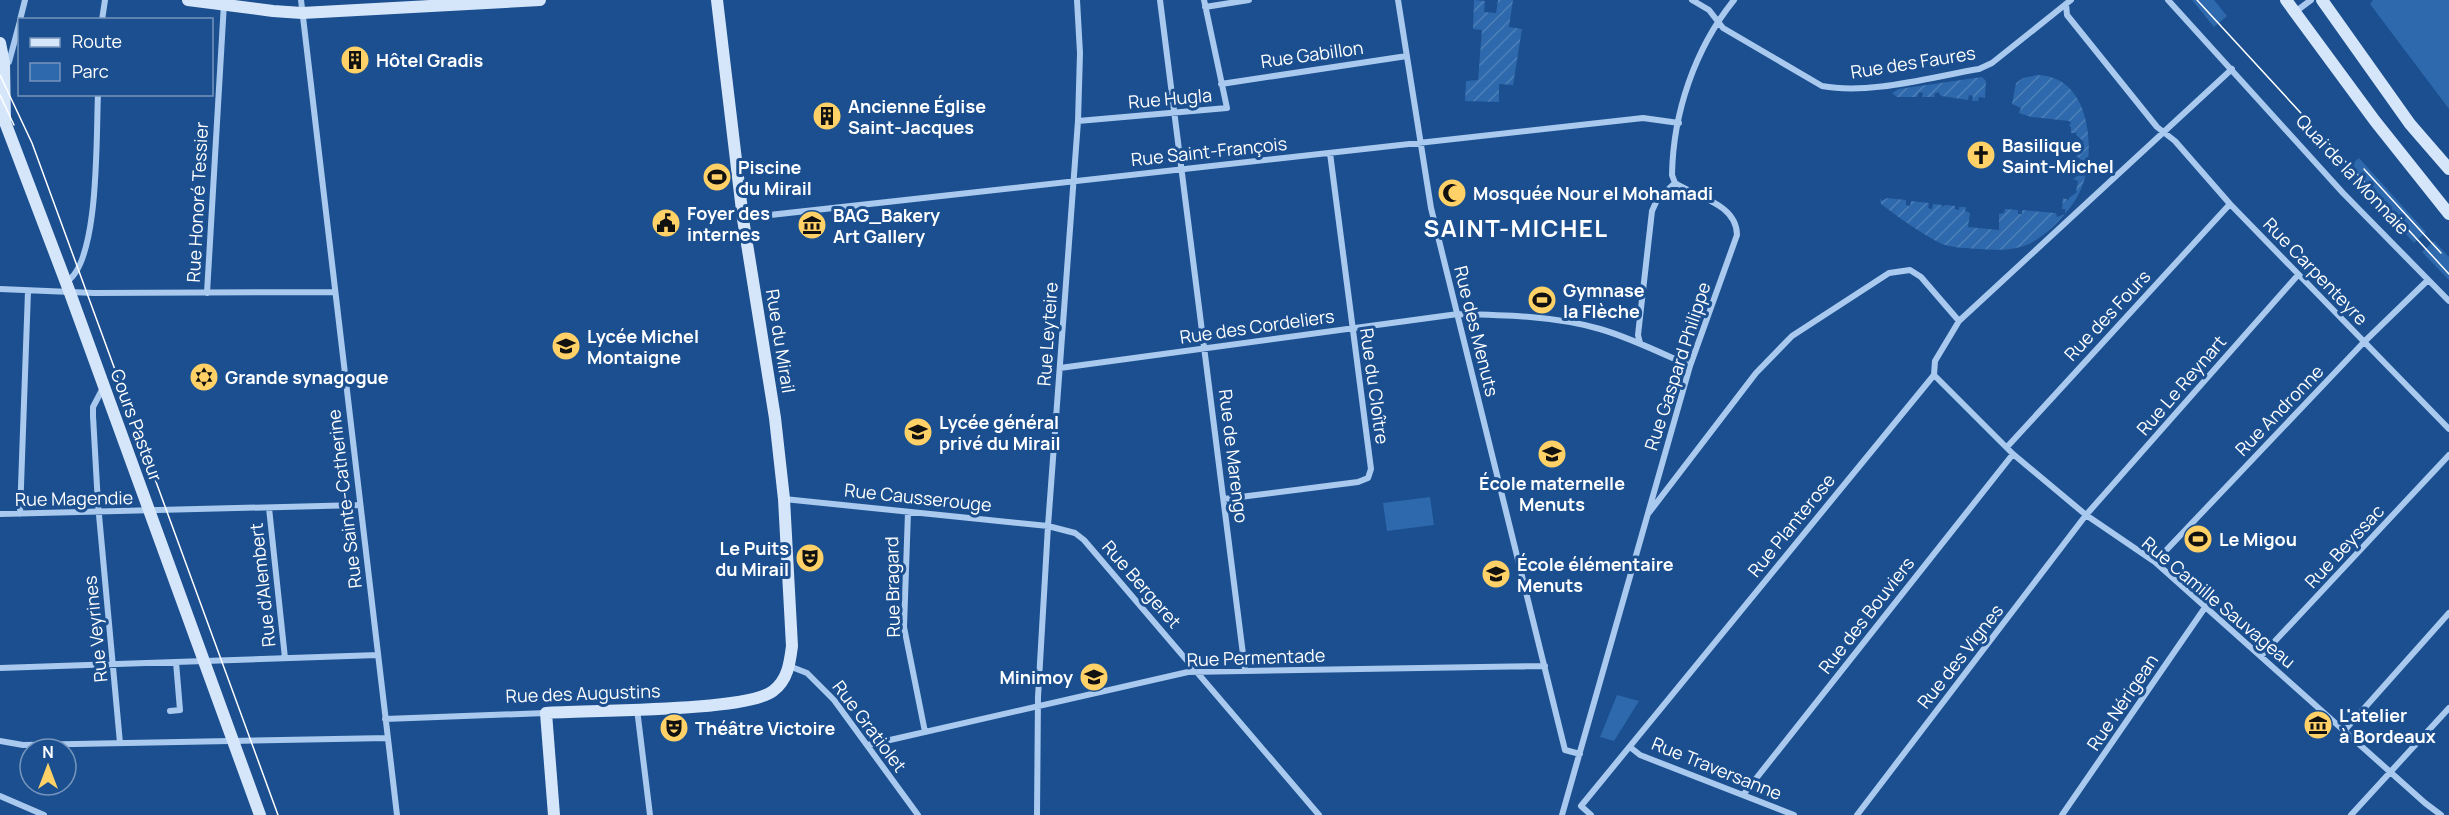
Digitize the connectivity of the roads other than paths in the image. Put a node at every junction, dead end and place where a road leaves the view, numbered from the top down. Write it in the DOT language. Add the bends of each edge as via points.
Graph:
graph roads {
  1 [pos="25,0"];
  2 [pos="105,0"];
  3 [pos="188,0"];
  4 [pos="540,0"];
  5 [pos="717,0"];
  6 [pos="1077,0"];
  7 [pos="1160,0"];
  8 [pos="1249,0"];
  9 [pos="1398,0"];
  10 [pos="1692,0"];
  11 [pos="1734,0"];
  12 [pos="2168,0"];
  13 [pos="2286,0"];
  14 [pos="2311,0"];
  15 [pos="2322,0"];
  16 [pos="2066,1"];
  17 [pos="224,2"];
  18 [pos="423,4"];
  19 [pos="1205,4"];
  20 [pos="302,6"];
  21 [pos="2295,12"];
  22 [pos="20,18"];
  23 [pos="102,18"];
  24 [pos="1718,23"];
  25 [pos="18,28"];
  26 [pos="0,43"];
  27 [pos="1407,56"];
  28 [pos="4,63"];
  29 [pos="2232,69"];
  30 [pos="1221,84"];
  31 [pos="98,96"];
  32 [pos="1175,113"];
  33 [pos="1078,122"];
  34 [pos="2,123"];
  35 [pos="1679,123"];
  36 [pos="2164,132"];
  37 [pos="1421,142"];
  38 [pos="1330,153"];
  39 [pos="2449,169"];
  40 [pos="1182,170"];
  41 [pos="1073,182"];
  42 [pos="1675,183"];
  43 [pos="2230,204"];
  44 [pos="2449,214"];
  45 [pos="742,219"];
  46 [pos="2298,275"];
  47 [pos="2428,280"];
  48 [pos="68,288"];
  49 [pos="0,289"];
  50 [pos="28,291"];
  51 [pos="335,292"];
  52 [pos="207,293"];
  53 [pos="2449,301"];
  54 [pos="1458,314"];
  55 [pos="1959,321"];
  56 [pos="1352,328"];
  57 [pos="2364,342"];
  58 [pos="1640,343"];
  59 [pos="1205,348"];
  60 [pos="1690,366"];
  61 [pos="1060,368"];
  62 [pos="1934,375"];
  63 [pos="104,387"];
  64 [pos="2449,429"];
  65 [pos="2007,447"];
  66 [pos="2013,454"];
  67 [pos="2449,455"];
  68 [pos="784,499"];
  69 [pos="1224,499"];
  70 [pos="360,505"];
  71 [pos="269,508"];
  72 [pos="99,511"];
  73 [pos="149,511"];
  74 [pos="908,512"];
  75 [pos="0,514"];
  76 [pos="20,514"];
  77 [pos="2086,515"];
  78 [pos="1646,516"];
  79 [pos="1048,526"];
  80 [pos="2155,562"];
  81 [pos="2206,606"];
  82 [pos="2449,613"];
  83 [pos="378,655"];
  84 [pos="2261,656"];
  85 [pos="285,658"];
  86 [pos="204,661"];
  87 [pos="176,662"];
  88 [pos="114,664"];
  89 [pos="789,666"];
  90 [pos="1545,666"];
  91 [pos="0,668"];
  92 [pos="1245,670"];
  93 [pos="1198,672"];
  94 [pos="779,686"];
  95 [pos="1037,706"];
  96 [pos="2449,708"];
  97 [pos="636,709"];
  98 [pos="170,711"];
  99 [pos="546,713"];
  100 [pos="385,719"];
  101 [pos="2344,731"];
  102 [pos="925,732"];
  103 [pos="388,738"];
  104 [pos="0,741"];
  105 [pos="233,741"];
  106 [pos="120,743"];
  107 [pos="868,745"];
  108 [pos="1630,747"];
  109 [pos="1580,754"];
  110 [pos="2390,772"];
  111 [pos="1743,795"];
  112 [pos="0,796"];
  113 [pos="1566,802"];
  114 [pos="1581,806"];
  115 [pos="44,815"];
  116 [pos="260,815"];
  117 [pos="397,815"];
  118 [pos="554,815"];
  119 [pos="650,815"];
  120 [pos="918,815"];
  121 [pos="1037,815"];
  122 [pos="1319,815"];
  123 [pos="1562,815"];
  124 [pos="1591,815"];
  125 [pos="1794,815"];
  126 [pos="1857,815"];
  127 [pos="2062,815"];
  128 [pos="2351,815"];
  129 [pos="2441,815"];
  1 -- 22 [label="street"];
  2 -- 23 [label="street"];
  3 -- 17 [label="street"];
  4 -- 18 [label="street"];
  5 -- 45 [label="street, Rue du Mirail"];
  6 -- 33 [label="street, Rue Leyteire"];
  7 -- 32 [label="street, Rue de Marengo"];
  8 -- 19 [label="street"];
  9 -- 27 [label="street, Rue des Menuts"];
  10 -- 24 [label="street, Rue des Faures" via="1709,10"];
  11 -- 24 [label="street"];
  12 -- 29 [label="street, Quai de la Monnaie"];
  13 -- 21 [label="street"];
  14 -- 21 [label="street"];
  15 -- 39 [label="street" via="2410,124"];
  16 -- 24 [label="street, Rue des Faures" via="1992,63 1979,69 1869,88 1822,86"];
  16 -- 36 [label="street, Rue Carpenteyre" via="2067,15"];
  17 -- 20 [label="street"];
  17 -- 52 [label="street, Rue Honoré Tessier"];
  18 -- 20 [label="street"];
  19 -- 30 [label="street, Rue Hugla"];
  20 -- 51 [label="street, Rue Sainte-Catherine"];
  21 -- 44 [label="street" via="2375,122"];
  24 -- 35 [label="street" via="1693,70"];
  25 -- 28 [label="street" via="9,62"];
  26 -- 28 [label="street, Cours Pasteur"];
  27 -- 30 [label="street, Rue Gabillon"];
  27 -- 37 [label="street, Rue des Menuts"];
  28 -- 34 [label="street, Cours Pasteur"];
  29 -- 36 [label="street"];
  29 -- 47 [label="street, Quai de la Monnaie" via="2343,193"];
  30 -- 32 [label="street, Rue Hugla" via="1227,108"];
  31 -- 48 [label="street" via="92,224 82,262"];
  32 -- 33 [label="street, Rue Hugla"];
  32 -- 40 [label="street, Rue de Marengo"];
  33 -- 41 [label="street, Rue Leyteire"];
  34 -- 48 [label="street, Cours Pasteur" via="16,148"];
  35 -- 37 [label="street, Rue Saint-François" via="1643,118"];
  35 -- 42 [label="street" via="1672,160"];
  36 -- 43 [label="street, Rue Carpenteyre"];
  36 -- 55 [label="street"];
  37 -- 38 [label="street, Rue Saint-François"];
  37 -- 54 [label="street, Rue des Menuts" via="1431,208"];
  38 -- 40 [label="street, Rue Saint-François"];
  38 -- 56 [label="street, Rue du Cloître"];
  40 -- 41 [label="street, Rue Saint-François"];
  40 -- 59 [label="street, Rue de Marengo"];
  41 -- 45 [label="street, Rue Saint-François"];
  41 -- 61 [label="street, Rue Leyteire"];
  42 -- 58 [label="street" via="1657,200 1652,211"];
  42 -- 60 [label="street, Rue Gaspard Philippe" via="1724,207 1737,225 1737,235"];
  43 -- 46 [label="street, Rue Carpenteyre"];
  43 -- 65 [label="street, Rue des Fours"];
  45 -- 68 [label="street, Rue du Mirail" via="775,418"];
  46 -- 57 [label="street, Rue Carpenteyre"];
  46 -- 77 [label="street, Rue Le Reynart"];
  47 -- 53 [label="street, Quai de la Monnaie"];
  47 -- 57 [label="street, Rue Andronne"];
  48 -- 50 [label="street"];
  48 -- 52 [label="street"];
  48 -- 63 [label="street, Cours Pasteur"];
  49 -- 50 [label="street"];
  50 -- 76 [label="street"];
  51 -- 52 [label="street"];
  51 -- 70 [label="street, Rue Sainte-Catherine"];
  54 -- 56 [label="street, Rue des Cordeliers"];
  54 -- 58 [label="street, Rue des Cordeliers" via="1576,323"];
  54 -- 90 [label="street, Rue des Menuts"];
  55 -- 62 [label="street" via="1935,361"];
  55 -- 78 [label="street, Rue Gaspard Philippe" via="1921,276 1910,270 1889,273 1792,336 1740,393"];
  56 -- 59 [label="street, Rue des Cordeliers"];
  56 -- 69 [label="street, Rue du Cloître" via="1371,469 1368,478"];
  57 -- 64 [label="street, Rue Carpenteyre"];
  57 -- 80 [label="street, Rue Andronne"];
  58 -- 60 [label="street, Rue des Cordeliers"];
  59 -- 61 [label="street, Rue des Cordeliers"];
  59 -- 69 [label="street, Rue de Marengo"];
  60 -- 78 [label="street, Rue Gaspard Philippe"];
  61 -- 79 [label="street, Rue Leyteire"];
  62 -- 65 [label="street, Rue Camille Sauvageau"];
  62 -- 108 [label="street, Rue Planterose"];
  63 -- 72 [label="street, Rue Veyrines" via="93,407"];
  63 -- 73 [label="street, Cours Pasteur"];
  65 -- 66 [label="street, Rue Camille Sauvageau"];
  66 -- 77 [label="street, Rue Camille Sauvageau"];
  66 -- 111 [label="street, Rue des Bouviers"];
  67 -- 84 [label="street, Rue Beyssac"];
  68 -- 74 [label="street, Rue Causserouge"];
  68 -- 89 [label="street, Rue du Mirail" via="792,646"];
  69 -- 92 [label="street, Rue de Marengo"];
  70 -- 71 [label="street, Rue Magendie"];
  70 -- 83 [label="street, Rue Sainte-Catherine"];
  71 -- 73 [label="street, Rue Magendie"];
  71 -- 85 [label="street, Rue d'Alembert"];
  72 -- 73 [label="street, Rue Magendie"];
  72 -- 76 [label="street, Rue Magendie"];
  72 -- 88 [label="street, Rue Veyrines"];
  73 -- 86 [label="street, Cours Pasteur"];
  74 -- 79 [label="street, Rue Causserouge"];
  74 -- 102 [label="street, Rue Bragard" via="904,627"];
  75 -- 76 [label="street, Rue Magendie"];
  77 -- 80 [label="street, Rue Camille Sauvageau"];
  77 -- 126 [label="street, Rue des Vignes"];
  78 -- 109 [label="street, Rue Gaspard Philippe"];
  79 -- 93 [label="street, Rue Bergeret" via="1075,533 1084,540"];
  79 -- 95 [label="street, Rue Leyteire"];
  80 -- 81 [label="street, Rue Camille Sauvageau"];
  81 -- 84 [label="street, Rue Camille Sauvageau"];
  81 -- 127 [label="street, Rue Nérigean"];
  82 -- 101 [label="street"];
  83 -- 85 [label="street"];
  83 -- 100 [label="street, Rue Sainte-Catherine"];
  84 -- 101 [label="street, Rue Camille Sauvageau"];
  85 -- 86 [label="street"];
  86 -- 87 [label="street"];
  86 -- 105 [label="street, Cours Pasteur"];
  87 -- 88 [label="street"];
  87 -- 98 [label="street" via="180,710"];
  88 -- 91 [label="street"];
  88 -- 106 [label="street, Rue Veyrines"];
  89 -- 94 [label="street, Rue du Mirail"];
  89 -- 107 [label="street, Rue Gratiolet" via="816,681"];
  90 -- 92 [label="street, Rue Permentade"];
  90 -- 109 [label="street, Rue des Menuts" via="1565,750"];
  92 -- 93 [label="street, Rue Permentade"];
  93 -- 95 [label="street, Rue Permentade"];
  93 -- 122 [label="street, Rue Bergeret"];
  94 -- 97 [label="street, Rue des Augustins" via="771,693 716,705"];
  95 -- 102 [label="street, Rue Permentade"];
  95 -- 121 [label="street, Rue Leyteire"];
  96 -- 110 [label="street"];
  97 -- 99 [label="street, Rue des Augustins"];
  97 -- 119 [label="street"];
  99 -- 100 [label="street, Rue des Augustins"];
  99 -- 118 [label="street"];
  100 -- 103 [label="street, Rue Sainte-Catherine"];
  101 -- 110 [label="street, Rue Camille Sauvageau"];
  102 -- 107 [label="street, Rue Permentade"];
  103 -- 105 [label="street"];
  103 -- 117 [label="street, Rue Sainte-Catherine"];
  104 -- 106 [label="street" via="23,745"];
  105 -- 106 [label="street"];
  105 -- 116 [label="street, Cours Pasteur"];
  107 -- 120 [label="street, Rue Gratiolet"];
  108 -- 111 [label="street, Rue Traversanne" via="1640,755"];
  108 -- 114 [label="street, Rue Planterose"];
  109 -- 113 [label="street, Rue Gaspard Philippe"];
  110 -- 128 [label="street"];
  110 -- 129 [label="street, Rue Camille Sauvageau"];
  111 -- 125 [label="street, Rue Traversanne"];
  112 -- 115 [label="street"];
  113 -- 114 [label="street"];
  113 -- 123 [label="street, Rue Gaspard Philippe"];
  114 -- 124 [label="street"];
}
